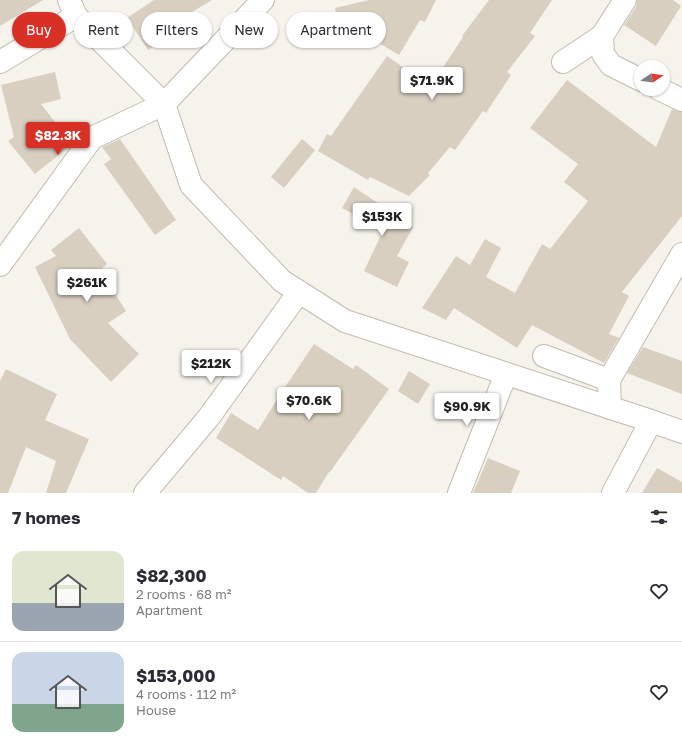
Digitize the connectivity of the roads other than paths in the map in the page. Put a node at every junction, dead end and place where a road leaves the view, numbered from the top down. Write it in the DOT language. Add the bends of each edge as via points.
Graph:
graph roads {
  1 [pos="263,0"];
  2 [pos="625,0"];
  3 [pos="72,8"];
  4 [pos="602,36"];
  5 [pos="0,62"];
  6 [pos="562,62"];
  7 [pos="634,76"];
  8 [pos="670,94"];
  9 [pos="682,100"];
  10 [pos="164,104"];
  11 [pos="682,254"];
  12 [pos="0,265"];
  13 [pos="299,292"];
  14 [pos="544,356"];
  15 [pos="506,374"];
  16 [pos="609,380"];
  17 [pos="610,408"];
  18 [pos="651,421"];
  19 [pos="682,432"];
  20 [pos="145,493"];
  21 [pos="459,493"];
  22 [pos="613,493"];
  1 -- 10 [label="street"];
  2 -- 4 [label="street"];
  3 -- 5 [label="street"];
  3 -- 10 [label="street"];
  4 -- 6 [label="street"];
  4 -- 7 [label="street" via="603,54 611,65"];
  8 -- 9 [label="street"];
  10 -- 12 [label="street" via="92,138"];
  10 -- 13 [label="street" via="191,185 282,281"];
  11 -- 16 [label="street"];
  13 -- 15 [label="street" via="345,321"];
  13 -- 20 [label="street" via="209,416"];
  14 -- 16 [label="street"];
  15 -- 17 [label="street"];
  15 -- 21 [label="street"];
  16 -- 17 [label="street"];
  17 -- 18 [label="street"];
  18 -- 19 [label="street"];
  18 -- 22 [label="street"];
}
